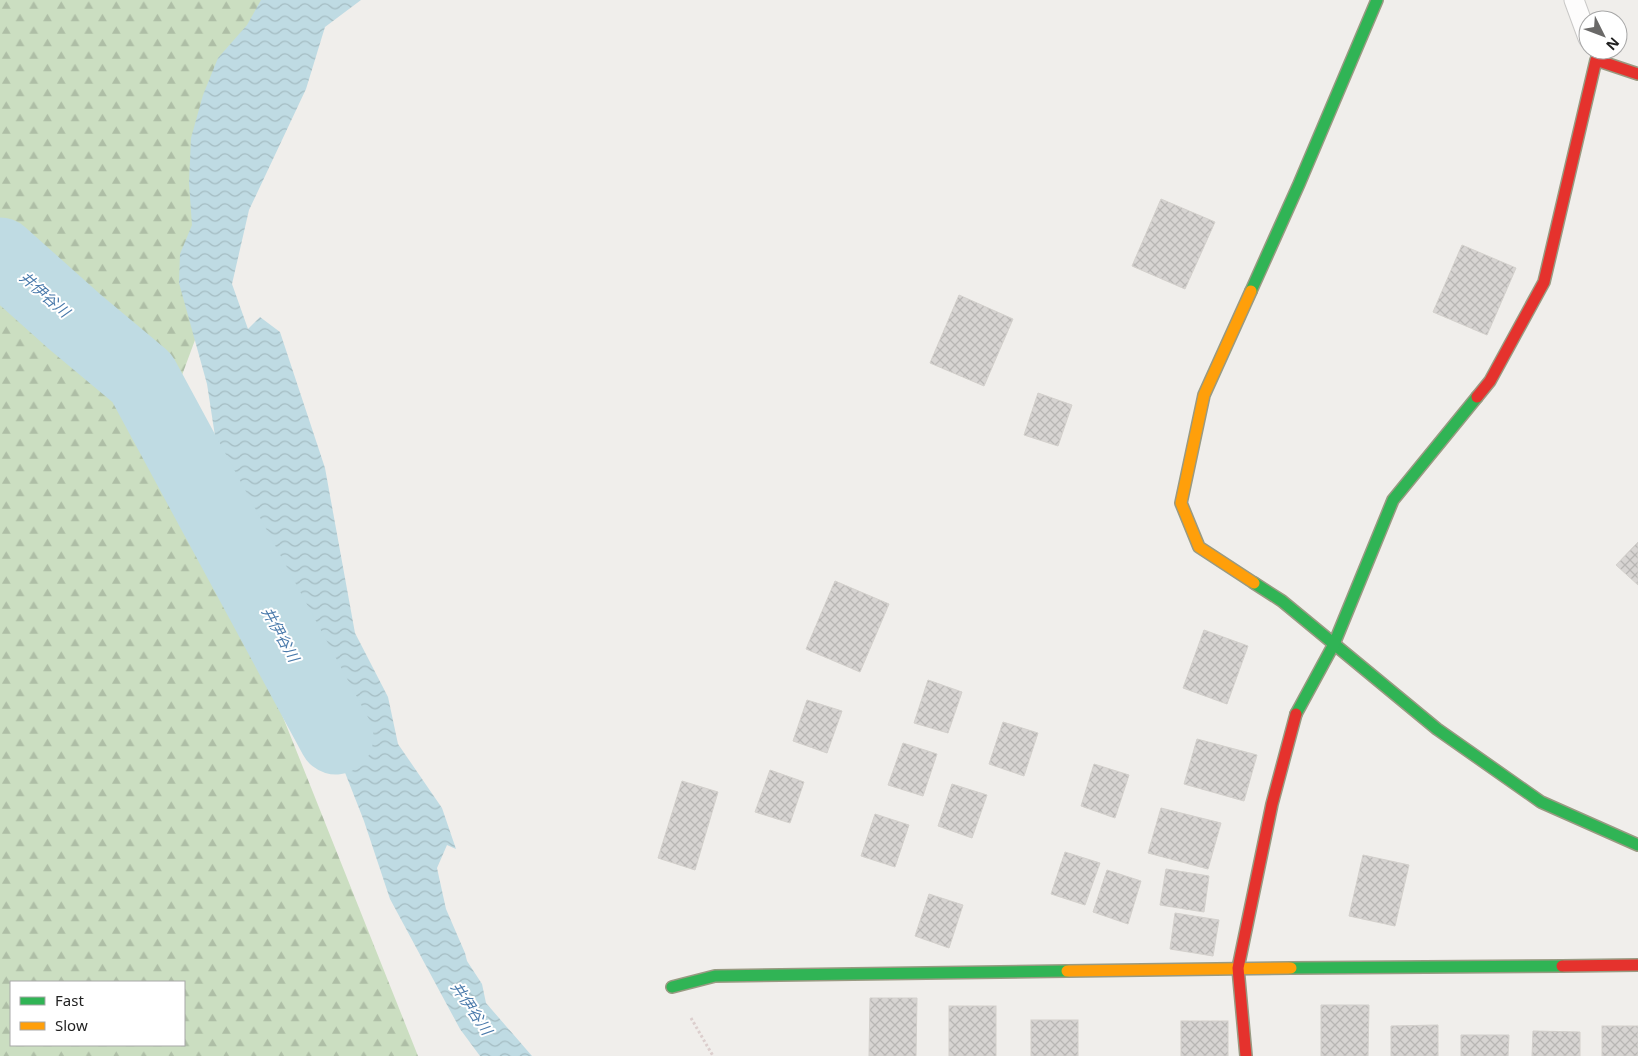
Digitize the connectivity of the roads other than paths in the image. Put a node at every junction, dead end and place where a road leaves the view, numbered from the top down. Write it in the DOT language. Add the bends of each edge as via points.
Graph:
graph roads {
  1 [pos="1377,0"];
  2 [pos="1593,60"];
  3 [pos="1606,60"];
  4 [pos="1638,74"];
  5 [pos="1334,644"];
  6 [pos="1638,845"];
  7 [pos="1638,965"];
  8 [pos="1238,968"];
  9 [pos="672,987"];
  10 [pos="1246,1056"];
  1 -- 5 [label="street" via="1300,184 1204,395 1181,502 1199,547 1282,601"];
  2 -- 5 [label="street" via="1544,282 1490,381 1394,500"];
  3 -- 4 [label="street"];
  5 -- 6 [label="street" via="1438,729 1541,802"];
  5 -- 8 [label="street" via="1297,710 1272,804"];
  7 -- 8 [label="street"];
  8 -- 9 [label="street" via="715,976"];
  8 -- 10 [label="street"];
}
